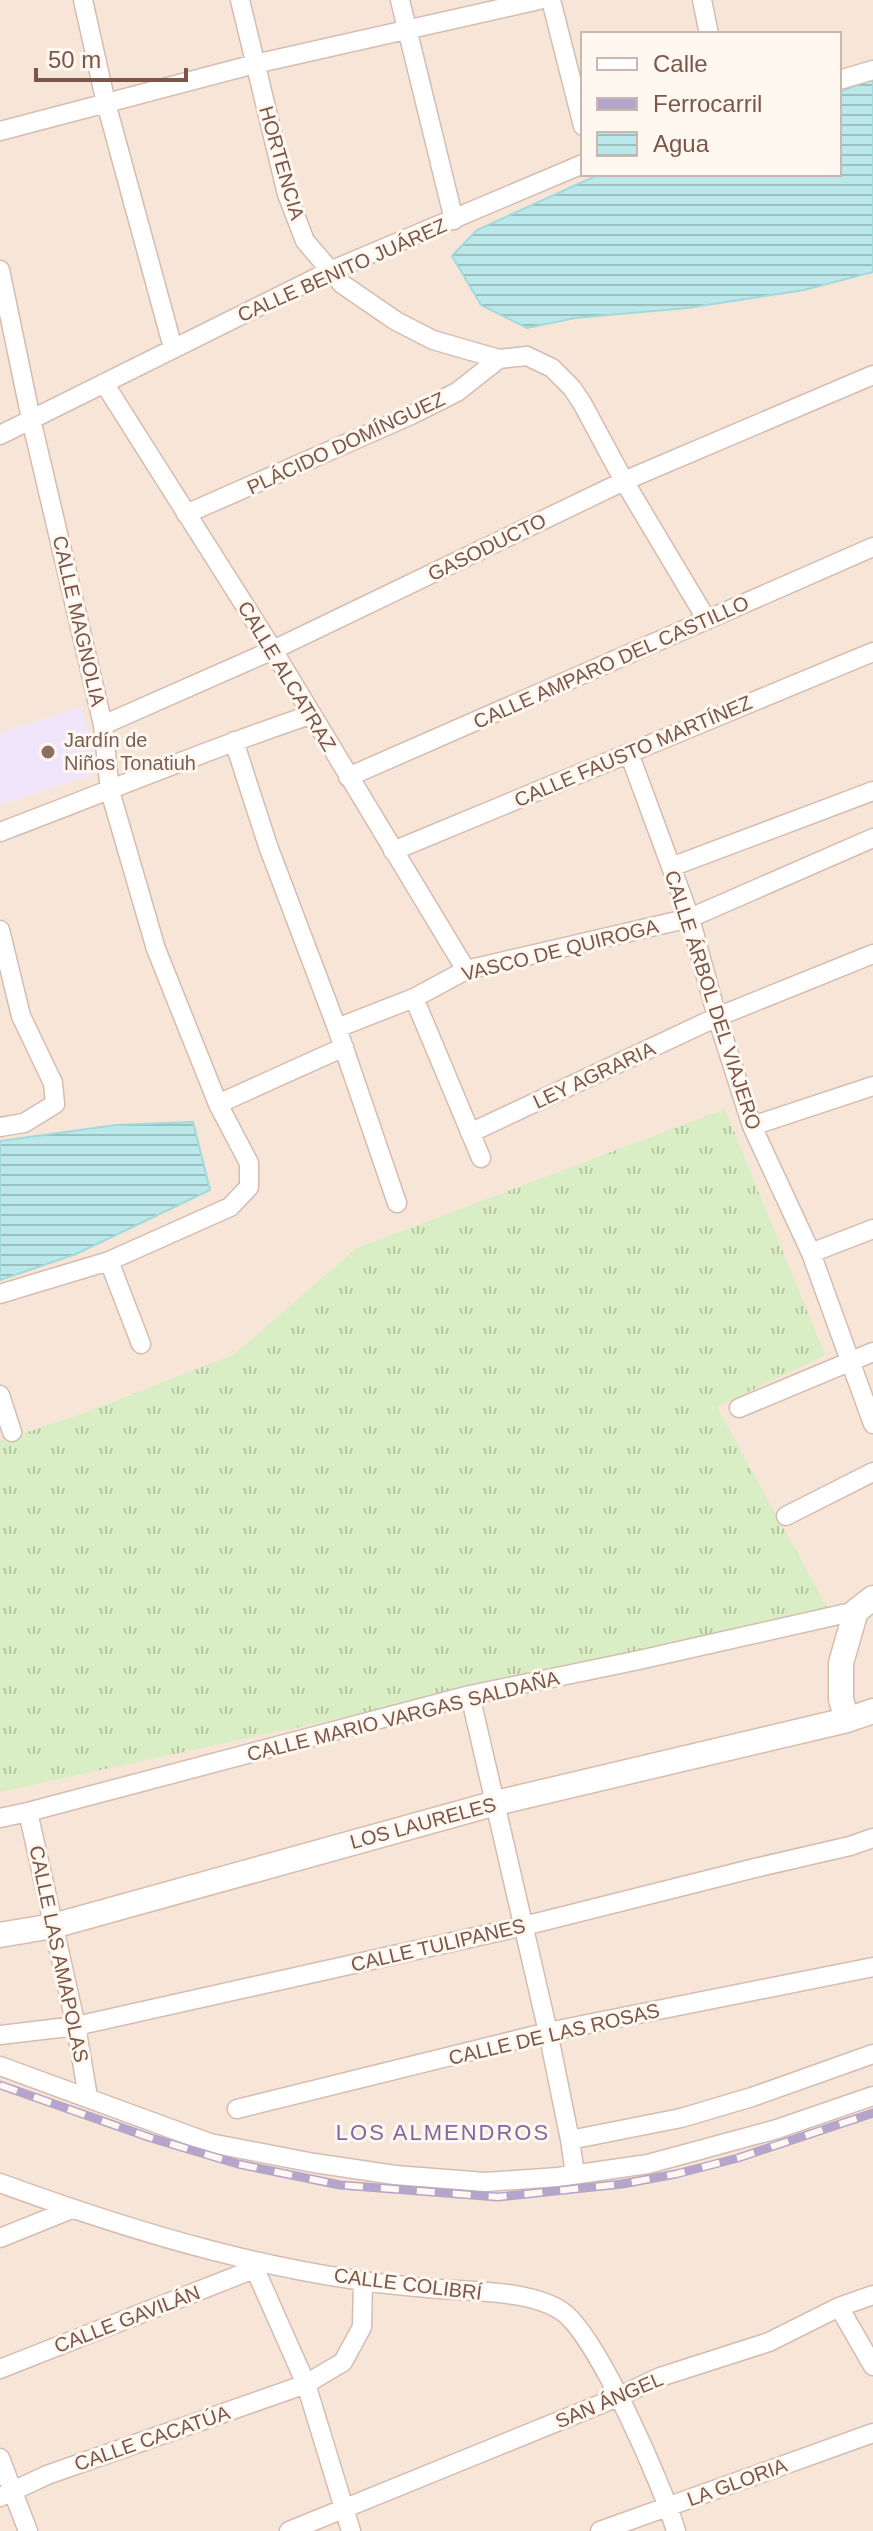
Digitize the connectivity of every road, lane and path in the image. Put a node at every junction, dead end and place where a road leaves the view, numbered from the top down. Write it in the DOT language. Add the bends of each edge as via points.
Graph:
graph roads {
  1 [pos="83,0"];
  2 [pos="240,0"];
  3 [pos="400,0"];
  4 [pos="539,0"];
  5 [pos="551,0"];
  6 [pos="702,0"];
  7 [pos="408,31"];
  8 [pos="709,32"];
  9 [pos="255,64"];
  10 [pos="873,70"];
  11 [pos="841,79"];
  12 [pos="106,103"];
  13 [pos="581,118"];
  14 [pos="0,131"];
  15 [pos="581,165"];
  16 [pos="454,220"];
  17 [pos="0,270"];
  18 [pos="330,271"];
  19 [pos="173,348"];
  20 [pos="499,359"];
  21 [pos="873,375"];
  22 [pos="104,383"];
  23 [pos="31,419"];
  24 [pos="0,435"];
  25 [pos="624,481"];
  26 [pos="186,514"];
  27 [pos="873,547"];
  28 [pos="707,620"];
  29 [pos="273,650"];
  30 [pos="873,652"];
  31 [pos="310,715"];
  32 [pos="103,725"];
  33 [pos="234,741"];
  34 [pos="629,753"];
  35 [pos="348,777"];
  36 [pos="110,791"];
  37 [pos="873,791"];
  38 [pos="0,832"];
  39 [pos="873,838"];
  40 [pos="393,851"];
  41 [pos="671,867"];
  42 [pos="690,918"];
  43 [pos="0,930"];
  44 [pos="873,954"];
  45 [pos="466,970"];
  46 [pos="414,998"];
  47 [pos="717,1017"];
  48 [pos="337,1028"];
  49 [pos="344,1047"];
  50 [pos="873,1086"];
  51 [pos="218,1104"];
  52 [pos="752,1126"];
  53 [pos="0,1127"];
  54 [pos="470,1133"];
  55 [pos="481,1158"];
  56 [pos="397,1203"];
  57 [pos="873,1229"];
  58 [pos="811,1253"];
  59 [pos="109,1261"];
  60 [pos="0,1294"];
  61 [pos="141,1344"];
  62 [pos="873,1352"];
  63 [pos="850,1360"];
  64 [pos="0,1395"];
  65 [pos="739,1408"];
  66 [pos="873,1424"];
  67 [pos="12,1432"];
  68 [pos="873,1472"];
  69 [pos="786,1516"];
  70 [pos="864,1604"];
  71 [pos="470,1695"];
  72 [pos="873,1711"];
  73 [pos="847,1720"];
  74 [pos="496,1803"];
  75 [pos="28,1812"];
  76 [pos="0,1818"];
  77 [pos="873,1838"];
  78 [pos="53,1926"];
  79 [pos="524,1926"];
  80 [pos="0,1935"];
  81 [pos="873,1967"];
  82 [pos="76,2026"];
  83 [pos="548,2032"];
  84 [pos="0,2035"];
  85 [pos="873,2054"];
  86 [pos="0,2066"];
  87 [pos="873,2096"];
  88 [pos="88,2097"];
  89 [pos="237,2109"];
  90 [pos="570,2140"];
  91 [pos="575,2174"];
  92 [pos="0,2183"];
  93 [pos="72,2209"];
  94 [pos="0,2238"];
  95 [pos="253,2265"];
  96 [pos="363,2281"];
  97 [pos="873,2295"];
  98 [pos="839,2307"];
  99 [pos="873,2366"];
  100 [pos="0,2369"];
  101 [pos="306,2384"];
  102 [pos="618,2397"];
  103 [pos="873,2433"];
  104 [pos="0,2458"];
  105 [pos="6,2494"];
  106 [pos="669,2506"];
  107 [pos="345,2509"];
  108 [pos="28,2531"];
  109 [pos="289,2531"];
  110 [pos="351,2531"];
  111 [pos="600,2531"];
  112 [pos="676,2531"];
  1 -- 12 [label="street"];
  2 -- 9 [label="street, HORTENCIA"];
  3 -- 7 [label="street"];
  4 -- 7 [label="street"];
  5 -- 13 [label="street"];
  6 -- 8 [label="street"];
  7 -- 9 [label="street"];
  7 -- 16 [label="street"];
  9 -- 12 [label="street"];
  9 -- 18 [label="street, HORTENCIA" via="287,194 305,241"];
  10 -- 11 [label="street"];
  12 -- 14 [label="street"];
  12 -- 19 [label="street"];
  15 -- 16 [label="street, CALLE BENITO JUÁREZ"];
  16 -- 18 [label="street, CALLE BENITO JUÁREZ"];
  17 -- 23 [label="street, CALLE MAGNOLIA"];
  18 -- 19 [label="street, CALLE BENITO JUÁREZ"];
  18 -- 20 [label="street, HORTENCIA" via="409,328"];
  19 -- 22 [label="street, CALLE BENITO JUÁREZ"];
  20 -- 25 [label="street, HORTENCIA" via="527,356 563,378"];
  20 -- 26 [label="street, PLÁCIDO DOMÍNGUEZ" via="457,392 411,415"];
  21 -- 25 [label="street, GASODUCTO"];
  22 -- 23 [label="street, CALLE BENITO JUÁREZ"];
  22 -- 26 [label="street, CALLE ALCATRAZ"];
  23 -- 24 [label="street, CALLE BENITO JUÁREZ"];
  23 -- 32 [label="street, CALLE MAGNOLIA"];
  25 -- 28 [label="street, HORTENCIA"];
  25 -- 29 [label="street, GASODUCTO"];
  26 -- 29 [label="street, CALLE ALCATRAZ"];
  27 -- 28 [label="street, CALLE AMPARO DEL CASTILLO"];
  28 -- 35 [label="street, CALLE AMPARO DEL CASTILLO"];
  29 -- 31 [label="street, CALLE ALCATRAZ"];
  29 -- 32 [label="street, GASODUCTO"];
  30 -- 34 [label="street, CALLE FAUSTO MARTÍNEZ"];
  31 -- 33 [label="street"];
  31 -- 35 [label="street, CALLE ALCATRAZ"];
  32 -- 36 [label="street, CALLE MAGNOLIA"];
  33 -- 36 [label="street"];
  33 -- 48 [label="street"];
  34 -- 40 [label="street, CALLE FAUSTO MARTÍNEZ"];
  34 -- 41 [label="street, CALLE ÁRBOL DEL VIAJERO"];
  35 -- 40 [label="street, CALLE ALCATRAZ"];
  36 -- 38 [label="street"];
  36 -- 51 [label="street, CALLE MAGNOLIA" via="156,949"];
  37 -- 41 [label="street"];
  39 -- 42 [label="street, VASCO DE QUIROGA"];
  40 -- 45 [label="street, CALLE ALCATRAZ"];
  41 -- 42 [label="street, CALLE ÁRBOL DEL VIAJERO"];
  42 -- 45 [label="street, VASCO DE QUIROGA"];
  42 -- 47 [label="street, CALLE ÁRBOL DEL VIAJERO"];
  43 -- 53 [label="street" via="21,1016 53,1083 55,1104 24,1123"];
  44 -- 47 [label="street, LEY AGRARIA"];
  45 -- 46 [label="street, VASCO DE QUIROGA"];
  46 -- 48 [label="street, VASCO DE QUIROGA"];
  46 -- 54 [label="street"];
  47 -- 52 [label="street, CALLE ÁRBOL DEL VIAJERO"];
  47 -- 54 [label="street, LEY AGRARIA"];
  48 -- 49 [label="street"];
  49 -- 51 [label="street"];
  49 -- 56 [label="street"];
  50 -- 52 [label="street"];
  51 -- 59 [label="street, CALLE MAGNOLIA" via="249,1163 249,1187 230,1207"];
  52 -- 58 [label="street, CALLE ÁRBOL DEL VIAJERO"];
  54 -- 55 [label="street"];
  57 -- 58 [label="street"];
  58 -- 63 [label="street, CALLE ÁRBOL DEL VIAJERO"];
  59 -- 60 [label="street, CALLE MAGNOLIA"];
  59 -- 61 [label="street"];
  62 -- 63 [label="street"];
  63 -- 65 [label="street"];
  63 -- 66 [label="street, CALLE ÁRBOL DEL VIAJERO"];
  64 -- 67 [label="street"];
  68 -- 69 [label="street"];
  70 -- 71 [label="street, CALLE MARIO VARGAS SALDAÑA"];
  70 -- 73 [label="street" via="841,1663"];
  71 -- 74 [label="street"];
  71 -- 75 [label="street, CALLE MARIO VARGAS SALDAÑA"];
  72 -- 73 [label="street, LOS LAURELES"];
  73 -- 74 [label="street, LOS LAURELES"];
  74 -- 78 [label="street, LOS LAURELES"];
  74 -- 79 [label="street"];
  75 -- 76 [label="street, CALLE MARIO VARGAS SALDAÑA"];
  75 -- 78 [label="street, CALLE LAS AMAPOLAS"];
  77 -- 79 [label="street, CALLE TULIPANES"];
  78 -- 80 [label="street, LOS LAURELES"];
  78 -- 82 [label="street, CALLE LAS AMAPOLAS"];
  79 -- 82 [label="street, CALLE TULIPANES"];
  79 -- 83 [label="street"];
  81 -- 83 [label="street, CALLE DE LAS ROSAS"];
  82 -- 84 [label="street, CALLE TULIPANES"];
  82 -- 88 [label="street, CALLE LAS AMAPOLAS"];
  83 -- 89 [label="street, CALLE DE LAS ROSAS"];
  83 -- 90 [label="street"];
  85 -- 90 [label="street" via="681,2118"];
  86 -- 88 [label="street"];
  87 -- 91 [label="street" via="662,2161"];
  88 -- 91 [label="street" via="210,2143 314,2163 485,2182"];
  90 -- 91 [label="street"];
  92 -- 93 [label="street, CALLE COLIBRÍ"];
  93 -- 94 [label="street"];
  93 -- 95 [label="street, CALLE COLIBRÍ"];
  95 -- 96 [label="street, CALLE COLIBRÍ"];
  95 -- 100 [label="street, CALLE GAVILÁN"];
  95 -- 101 [label="street"];
  96 -- 101 [label="street, CALLE CACATÚA" via="362,2327 343,2362"];
  96 -- 102 [label="street, CALLE COLIBRÍ" via="533,2297 563,2312 586,2336"];
  97 -- 98 [label="street, SAN ÁNGEL"];
  98 -- 99 [label="street"];
  98 -- 102 [label="street, SAN ÁNGEL" via="769,2342 660,2377"];
  101 -- 105 [label="street, CALLE CACATÚA"];
  101 -- 107 [label="street"];
  102 -- 106 [label="street"];
  102 -- 107 [label="street, SAN ÁNGEL"];
  103 -- 106 [label="street, LA GLORIA"];
  104 -- 105 [label="street"];
  105 -- 108 [label="street"];
  106 -- 111 [label="street, LA GLORIA"];
  106 -- 112 [label="street"];
  107 -- 109 [label="street, SAN ÁNGEL"];
  107 -- 110 [label="street"];
}
